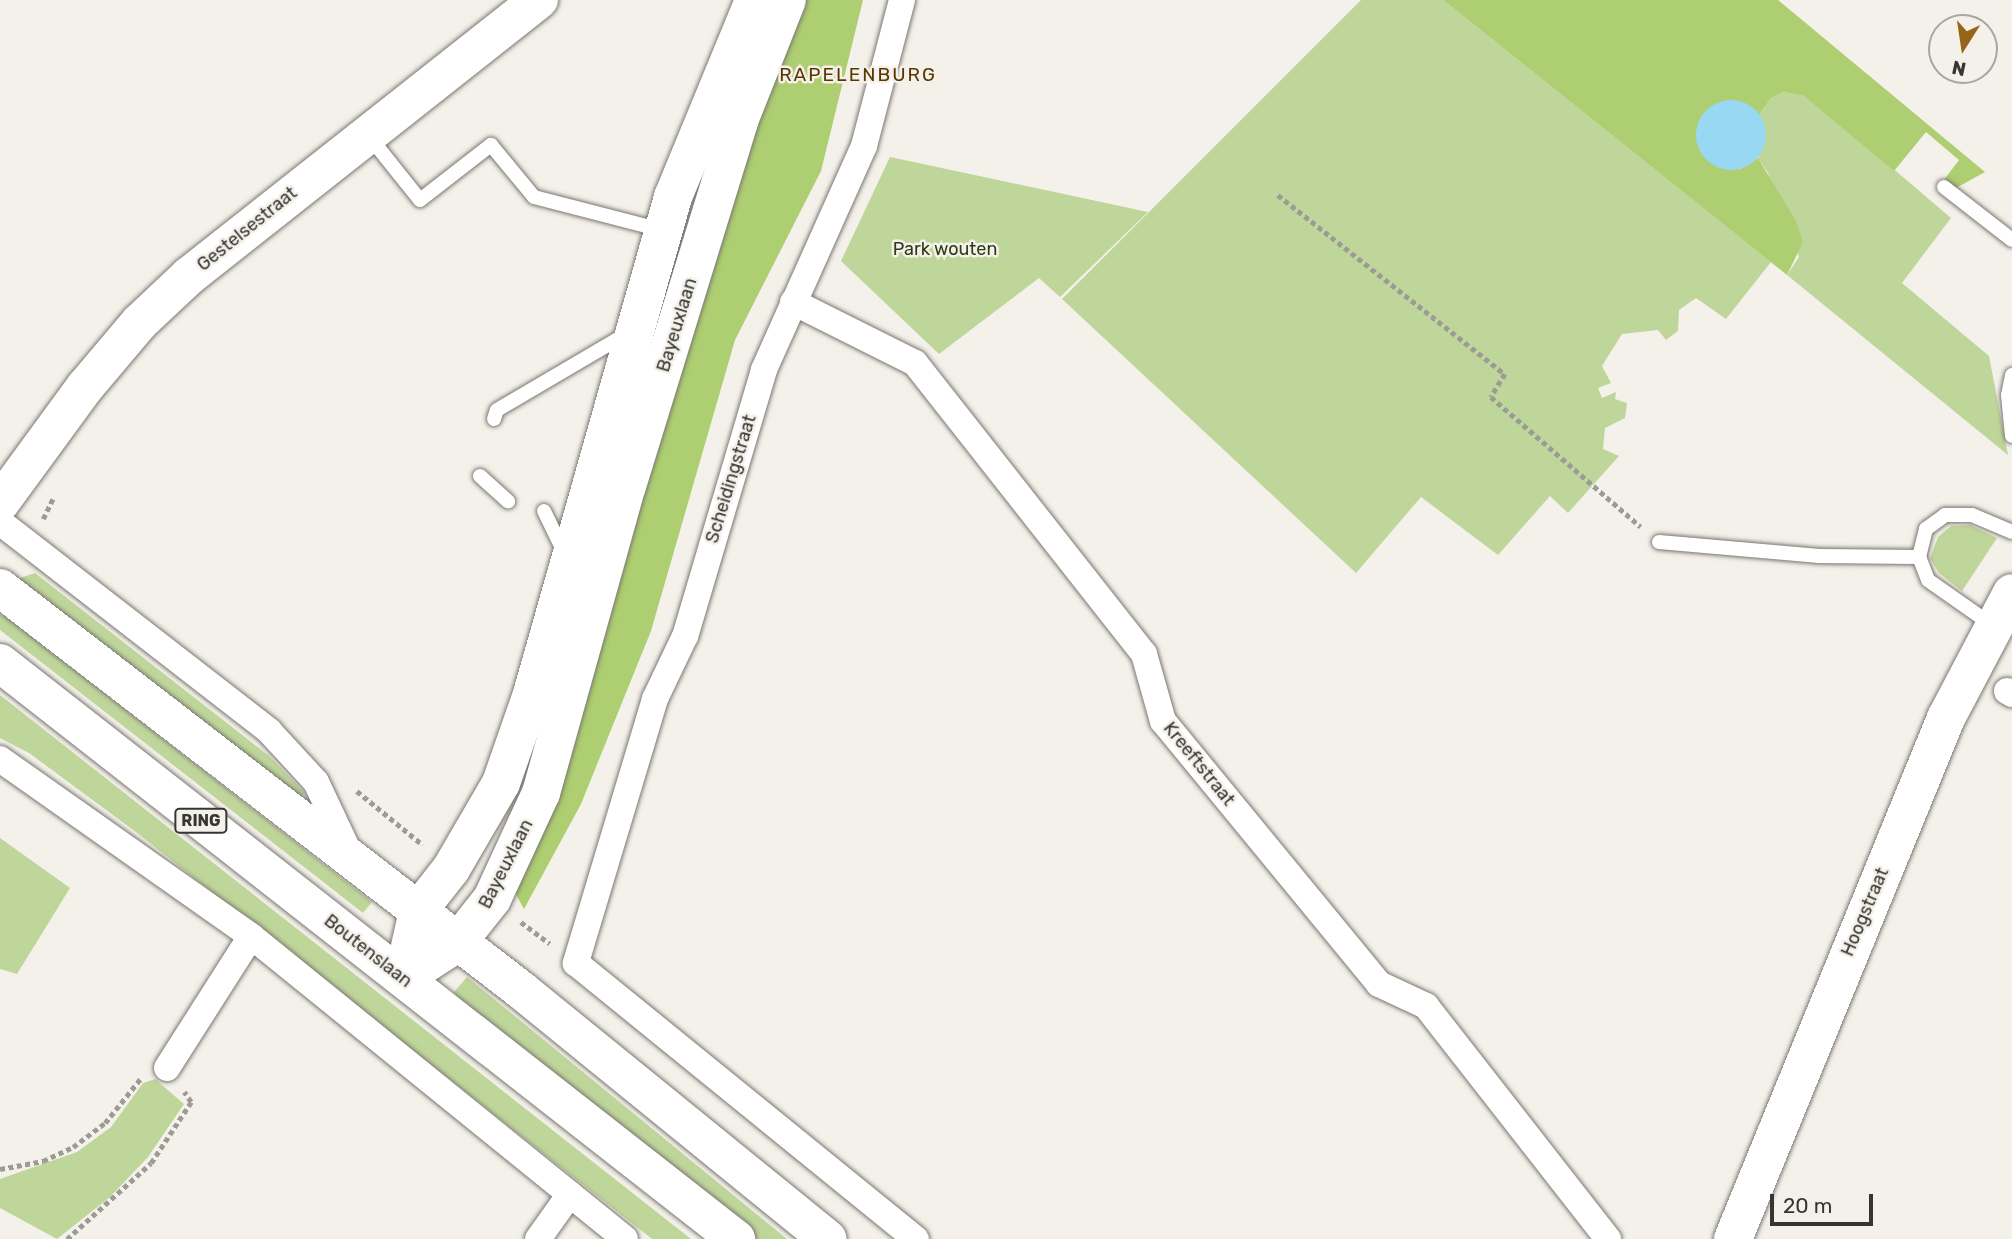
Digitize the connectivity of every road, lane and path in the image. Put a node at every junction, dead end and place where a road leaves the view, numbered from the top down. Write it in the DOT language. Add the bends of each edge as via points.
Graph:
graph roads {
  1 [pos="539,0"];
  2 [pos="754,0"];
  3 [pos="787,0"];
  4 [pos="902,0"];
  5 [pos="367,134"];
  6 [pos="1944,187"];
  7 [pos="1279,195"];
  8 [pos="663,230"];
  9 [pos="2012,240"];
  10 [pos="793,302"];
  11 [pos="633,331"];
  12 [pos="2012,375"];
  13 [pos="494,419"];
  14 [pos="2012,436"];
  15 [pos="480,476"];
  16 [pos="509,501"];
  17 [pos="0,503"];
  18 [pos="544,511"];
  19 [pos="0,522"];
  20 [pos="2012,532"];
  21 [pos="1659,541"];
  22 [pos="1919,557"];
  23 [pos="569,561"];
  24 [pos="0,588"];
  25 [pos="2012,593"];
  26 [pos="1992,625"];
  27 [pos="0,663"];
  28 [pos="0,759"];
  29 [pos="352,860"];
  30 [pos="418,911"];
  31 [pos="251,936"];
  32 [pos="457,943"];
  33 [pos="403,978"];
  34 [pos="167,1068"];
  35 [pos="0,1169"];
  36 [pos="570,1194"];
  37 [pos="67,1239"];
  38 [pos="538,1239"];
  39 [pos="625,1239"];
  40 [pos="736,1239"];
  41 [pos="827,1239"];
  42 [pos="916,1239"];
  43 [pos="1608,1239"];
  44 [pos="1733,1239"];
  1 -- 5 [label="main road, Gestelsestraat"];
  2 -- 8 [label="main road"];
  3 -- 32 [label="main road, Bayeuxlaan" via="739,121 627,486 541,793 492,899"];
  4 -- 10 [label="street, Scheidingstraat" via="864,146"];
  5 -- 8 [label="lane" via="420,200 491,145 534,197"];
  5 -- 17 [label="main road, Gestelsestraat" via="189,276 140,322 37,448"];
  6 -- 9 [label="lane"];
  7 -- 21 [label="path" via="1505,374 1491,397"];
  8 -- 11 [label="main road"];
  10 -- 42 [label="street, Scheidingstraat" via="764,370 685,636 655,699 576,963"];
  10 -- 43 [label="street, Kreeftstraat" via="915,363 1144,654 1163,721 1379,984 1426,1006"];
  11 -- 13 [label="lane" via="497,410"];
  11 -- 23 [label="main road"];
  12 -- 14 [label="lane" via="2008,395"];
  15 -- 16 [label="lane"];
  18 -- 23 [label="lane"];
  19 -- 29 [label="street" via="269,731 316,782"];
  20 -- 22 [label="lane" via="1972,515 1945,515 1926,529"];
  21 -- 22 [label="lane" via="1819,555"];
  22 -- 26 [label="lane" via="1928,580"];
  23 -- 30 [label="main road" via="502,783 458,859"];
  24 -- 29 [label="main road"];
  25 -- 26 [label="main road, Hoogstraat"];
  26 -- 44 [label="main road, Hoogstraat" via="1946,718"];
  27 -- 33 [label="main road, Boutenslaan / RING"];
  28 -- 31 [label="street"];
  29 -- 30 [label="main road"];
  30 -- 32 [label="main road"];
  30 -- 33 [label="main road"];
  31 -- 34 [label="street"];
  31 -- 36 [label="street"];
  32 -- 33 [label="main road, Bayeuxlaan"];
  32 -- 41 [label="main road"];
  33 -- 40 [label="main road, Boutenslaan / RING"];
  34 -- 35 [label="path" via="142,1076 105,1124 73,1147 43,1161"];
  34 -- 37 [label="path" via="191,1101 151,1163"];
  36 -- 38 [label="street"];
  36 -- 39 [label="street"];
}
